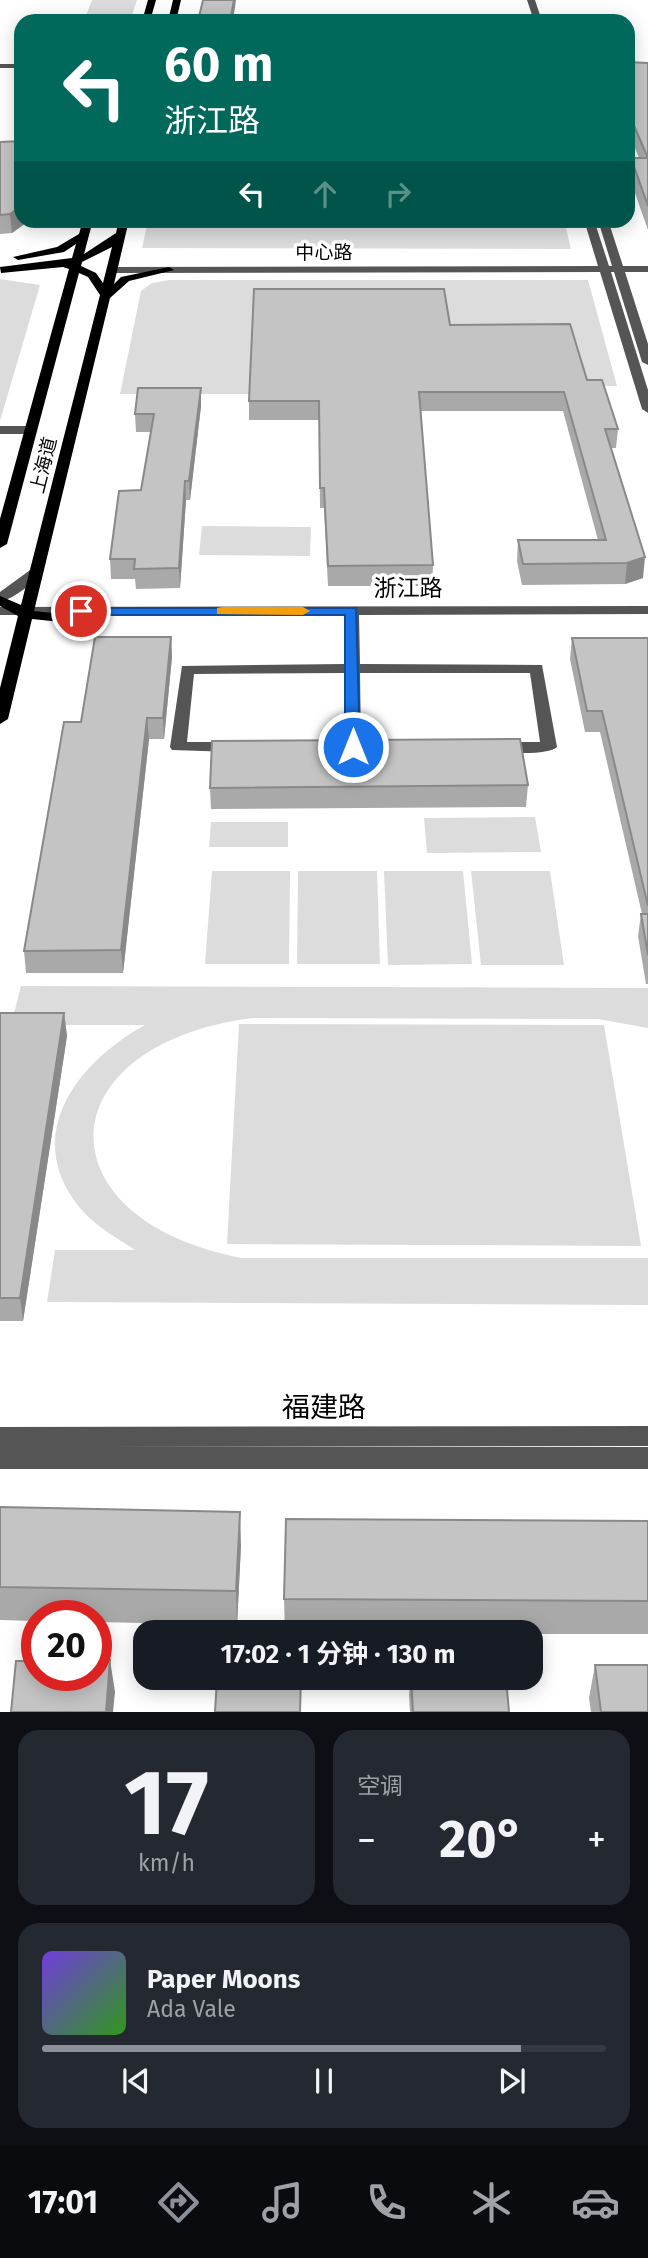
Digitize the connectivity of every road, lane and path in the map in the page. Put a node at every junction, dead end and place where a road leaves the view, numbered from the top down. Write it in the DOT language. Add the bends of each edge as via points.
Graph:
graph roads {
  1 [pos="86,228"];
  2 [pos="122,228"];
  3 [pos="591,228"];
  4 [pos="606,228"];
  5 [pos="121,234"];
  6 [pos="84,235"];
  7 [pos="2,258"];
  8 [pos="115,258"];
  9 [pos="648,259"];
  10 [pos="63,264"];
  11 [pos="79,264"];
  12 [pos="602,264"];
  13 [pos="617,264"];
  14 [pos="648,269"];
  15 [pos="0,270"];
  16 [pos="113,270"];
  17 [pos="169,270"];
  18 [pos="68,296"];
  19 [pos="106,296"];
  20 [pos="648,362"];
  21 [pos="648,409"];
  22 [pos="0,430"];
  23 [pos="31,430"];
  24 [pos="0,544"];
  25 [pos="37,569"];
  26 [pos="0,599"];
  27 [pos="648,610"];
  28 [pos="0,611"];
  29 [pos="24,614"];
  30 [pos="351,615"];
  31 [pos="0,619"];
  32 [pos="71,619"];
  33 [pos="648,619"];
  34 [pos="20,641"];
  35 [pos="352,671"];
  36 [pos="0,719"];
  37 [pos="245,747"];
  38 [pos="379,747"];
  39 [pos="484,747"];
  40 [pos="648,1436"];
  41 [pos="0,1437"];
  42 [pos="0,1458"];
  43 [pos="648,1458"];
  1 -- 6 [label="main road, 上海道"];
  2 -- 5 [label="main road, 上海道"];
  3 -- 12 [label="street"];
  4 -- 13 [label="street"];
  5 -- 8 [label="main road, 上海道"];
  5 -- 11 [label="main road"];
  6 -- 7 [label="main road" via="53,252"];
  6 -- 11 [label="main road, 上海道"];
  7 -- 10 [label="main road"];
  7 -- 11 [label="main road, 中心路"];
  8 -- 11 [label="main road, 中心路"];
  8 -- 12 [label="street, 中心路"];
  8 -- 16 [label="main road, 上海道"];
  9 -- 13 [label="street, 中心路"];
  10 -- 11 [label="main road"];
  10 -- 15 [label="main road"];
  11 -- 15 [label="main road, 中心路"];
  11 -- 16 [label="main road, 中心路"];
  11 -- 18 [label="main road, 上海道"];
  11 -- 19 [label="main road" via="98,281"];
  12 -- 13 [label="street, 中心路"];
  12 -- 17 [label="street, 中心路"];
  12 -- 21 [label="street"];
  13 -- 14 [label="street, 中心路"];
  13 -- 20 [label="street"];
  15 -- 18 [label="main road" via="58,278"];
  16 -- 17 [label="street, 中心路"];
  16 -- 19 [label="main road, 上海道"];
  17 -- 19 [label="main road" via="125,279"];
  18 -- 23 [label="main road, 上海道"];
  19 -- 25 [label="main road, 上海道"];
  22 -- 23 [label="street"];
  23 -- 24 [label="main road, 上海道"];
  25 -- 26 [label="street"];
  25 -- 29 [label="main road, 上海道"];
  26 -- 29 [label="main road"];
  27 -- 30 [label="street, 浙江路"];
  28 -- 29 [label="street, 浙江路"];
  29 -- 30 [label="street, 浙江路"];
  29 -- 31 [label="street, 浙江路"];
  29 -- 32 [label="street, 浙江路"];
  29 -- 34 [label="main road, 上海道"];
  30 -- 32 [label="street, 浙江路"];
  30 -- 33 [label="street, 浙江路"];
  30 -- 35 [label="street"];
  32 -- 34 [label="main road" via="35,626"];
  34 -- 36 [label="main road, 上海道"];
  35 -- 37 [label="street" via="187,669 178,747"];
  35 -- 38 [label="street" via="346,747"];
  35 -- 39 [label="street" via="537,668 549,747"];
  40 -- 41 [label="street, 福建路"];
  42 -- 43 [label="street"];
}
